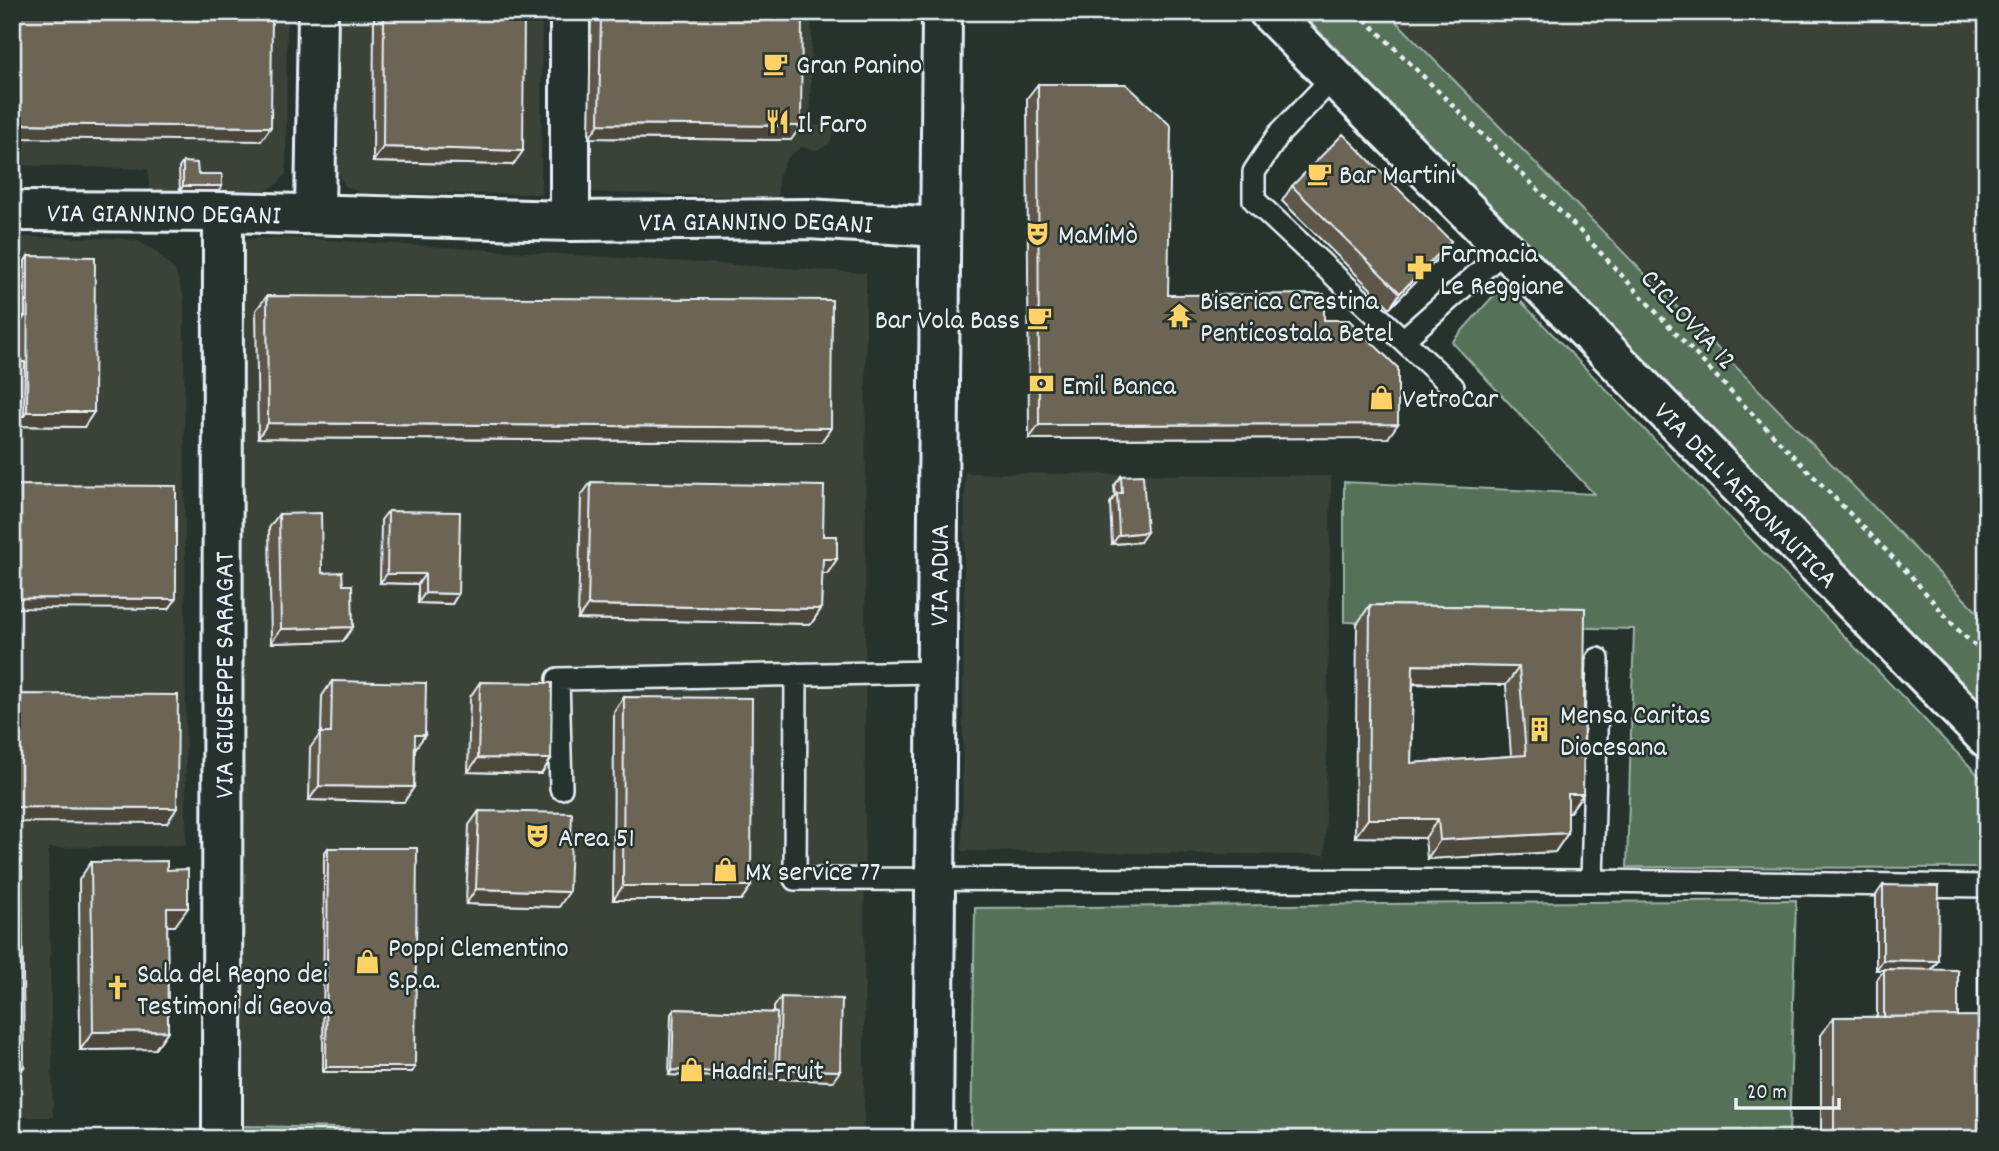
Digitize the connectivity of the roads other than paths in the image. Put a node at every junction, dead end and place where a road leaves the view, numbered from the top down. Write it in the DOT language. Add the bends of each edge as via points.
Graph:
graph roads {
  1 [pos="318,12"];
  2 [pos="570,12"];
  3 [pos="942,12"];
  4 [pos="1269,12"];
  5 [pos="1334,77"];
  6 [pos="12,211"];
  7 [pos="223,212"];
  8 [pos="315,214"];
  9 [pos="570,221"];
  10 [pos="940,226"];
  11 [pos="1506,250"];
  12 [pos="1404,340"];
  13 [pos="1452,387"];
  14 [pos="1598,659"];
  15 [pos="936,672"];
  16 [pos="796,674"];
  17 [pos="1987,738"];
  18 [pos="561,788"];
  19 [pos="934,879"];
  20 [pos="1592,881"];
  21 [pos="1987,886"];
  22 [pos="929,1128"];
  23 [pos="222,1139"];
  1 -- 8 [label="street, VIA GIANNINO DEGANI"];
  2 -- 9 [label="street"];
  3 -- 10 [label="street, VIA ADUA"];
  4 -- 5 [label="street, VIA DELL'AERONAUTICA"];
  5 -- 11 [label="street, VIA DELL'AERONAUTICA"];
  5 -- 12 [label="lane" via="1279,134 1254,172 1254,200"];
  6 -- 7 [label="street, VIA GIANNINO DEGANI"];
  7 -- 8 [label="street, VIA GIANNINO DEGANI"];
  7 -- 23 [label="street, VIA GIUSEPPE SARAGAT"];
  8 -- 9 [label="street, VIA GIANNINO DEGANI"];
  9 -- 10 [label="street, VIA GIANNINO DEGANI" via="808,219"];
  10 -- 15 [label="street, VIA ADUA"];
  11 -- 12 [label="lane"];
  11 -- 17 [label="street, VIA DELL'AERONAUTICA"];
  12 -- 13 [label="lane"];
  14 -- 20 [label="lane"];
  15 -- 16 [label="lane"];
  15 -- 19 [label="street, VIA ADUA"];
  16 -- 18 [label="lane" via="558,679"];
  16 -- 19 [label="lane" via="795,879"];
  19 -- 20 [label="lane"];
  19 -- 22 [label="street, VIA ADUA"];
  20 -- 21 [label="lane"];
}
